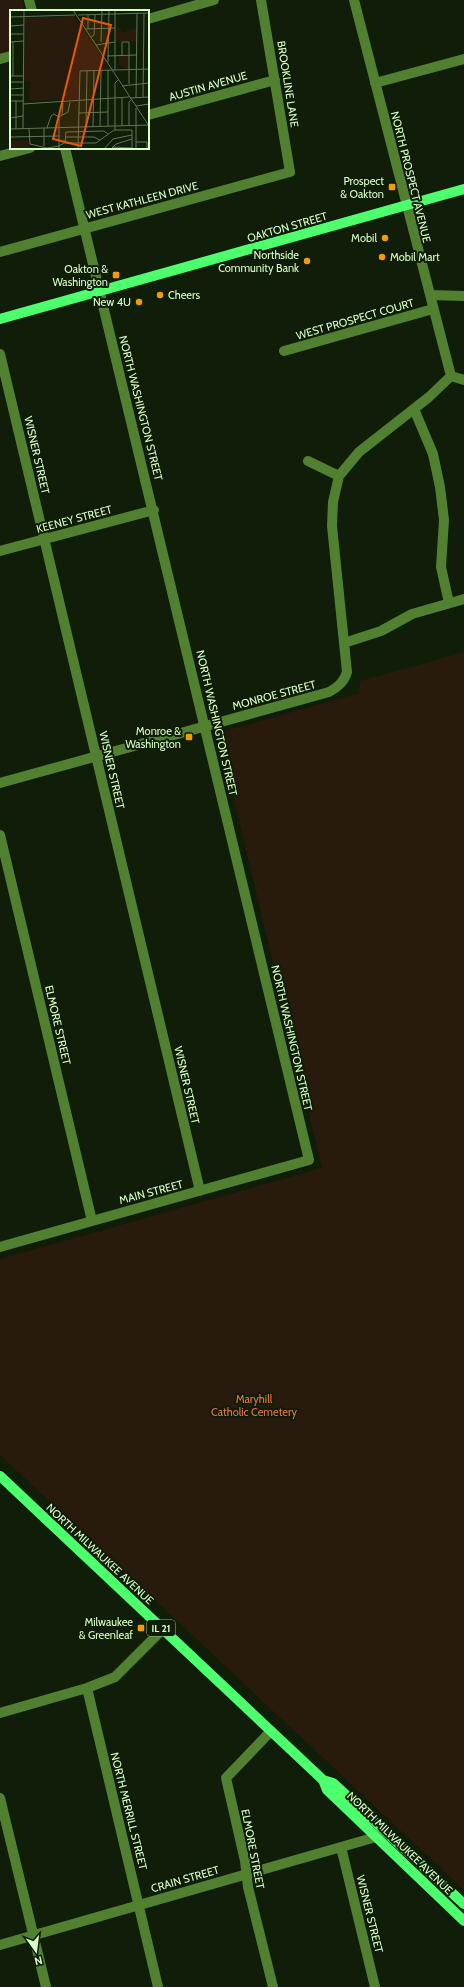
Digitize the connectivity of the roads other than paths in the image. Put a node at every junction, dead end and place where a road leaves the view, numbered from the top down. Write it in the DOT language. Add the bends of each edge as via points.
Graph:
graph roads {
  1 [pos="29,0"];
  2 [pos="214,0"];
  3 [pos="262,0"];
  4 [pos="354,0"];
  5 [pos="32,10"];
  6 [pos="149,19"];
  7 [pos="10,56"];
  8 [pos="0,59"];
  9 [pos="464,59"];
  10 [pos="275,80"];
  11 [pos="375,83"];
  12 [pos="149,115"];
  13 [pos="26,149"];
  14 [pos="66,149"];
  15 [pos="0,156"];
  16 [pos="290,172"];
  17 [pos="464,189"];
  18 [pos="406,206"];
  19 [pos="86,228"];
  20 [pos="0,252"];
  21 [pos="101,292"];
  22 [pos="430,295"];
  23 [pos="464,296"];
  24 [pos="433,309"];
  25 [pos="0,320"];
  26 [pos="284,351"];
  27 [pos="0,354"];
  28 [pos="451,376"];
  29 [pos="464,380"];
  30 [pos="414,409"];
  31 [pos="308,461"];
  32 [pos="339,476"];
  33 [pos="154,510"];
  34 [pos="44,539"];
  35 [pos="0,551"];
  36 [pos="464,599"];
  37 [pos="449,603"];
  38 [pos="344,643"];
  39 [pos="206,726"];
  40 [pos="97,756"];
  41 [pos="0,783"];
  42 [pos="0,835"];
  43 [pos="309,1160"];
  44 [pos="200,1191"];
  45 [pos="92,1221"];
  46 [pos="0,1247"];
  47 [pos="1,1478"];
  48 [pos="163,1629"];
  49 [pos="87,1688"];
  50 [pos="0,1713"];
  51 [pos="271,1731"];
  52 [pos="323,1780"];
  53 [pos="0,1798"];
  54 [pos="376,1837"];
  55 [pos="341,1847"];
  56 [pos="247,1874"];
  57 [pos="464,1904"];
  58 [pos="139,1905"];
  59 [pos="464,1921"];
  60 [pos="33,1935"];
  61 [pos="0,1945"];
  62 [pos="46,1987"];
  63 [pos="158,1987"];
  64 [pos="273,1987"];
  65 [pos="375,1987"];
  1 -- 5 [label="street"];
  2 -- 6 [label="street"];
  3 -- 10 [label="street, BROOKLINE LANE"];
  4 -- 11 [label="street, NORTH PROSPECT AVENUE"];
  7 -- 8 [label="street"];
  9 -- 11 [label="street"];
  10 -- 12 [label="street, AUSTIN AVENUE"];
  10 -- 16 [label="street, BROOKLINE LANE"];
  11 -- 18 [label="street, NORTH PROSPECT AVENUE"];
  13 -- 15 [label="street"];
  14 -- 19 [label="street, NORTH WASHINGTON STREET"];
  16 -- 19 [label="street, WEST KATHLEEN DRIVE"];
  17 -- 18 [label="main road, OAKTON STREET"];
  18 -- 21 [label="main road, OAKTON STREET"];
  18 -- 22 [label="street, NORTH PROSPECT AVENUE"];
  19 -- 20 [label="street, WEST KATHLEEN DRIVE"];
  19 -- 21 [label="street, NORTH WASHINGTON STREET"];
  21 -- 25 [label="main road, OAKTON STREET"];
  21 -- 33 [label="street, NORTH WASHINGTON STREET"];
  22 -- 23 [label="street"];
  22 -- 24 [label="street, NORTH PROSPECT AVENUE"];
  24 -- 26 [label="street, WEST PROSPECT COURT"];
  24 -- 28 [label="street, NORTH PROSPECT AVENUE"];
  27 -- 34 [label="street, WISNER STREET"];
  28 -- 29 [label="street"];
  28 -- 30 [label="street"];
  30 -- 32 [label="street" via="359,452"];
  30 -- 37 [label="street" via="432,454 440,487 444,520 441,567"];
  31 -- 32 [label="street"];
  32 -- 38 [label="street" via="333,502 332,526"];
  33 -- 34 [label="street, KEENEY STREET"];
  33 -- 39 [label="street, NORTH WASHINGTON STREET"];
  34 -- 35 [label="street, KEENEY STREET"];
  34 -- 40 [label="street, WISNER STREET"];
  36 -- 37 [label="street"];
  37 -- 38 [label="street" via="412,614 373,634"];
  38 -- 39 [label="street, MONROE STREET" via="347,672 336,688"];
  39 -- 40 [label="street, MONROE STREET"];
  39 -- 43 [label="street, NORTH WASHINGTON STREET"];
  40 -- 41 [label="street, MONROE STREET"];
  40 -- 44 [label="street, WISNER STREET"];
  42 -- 45 [label="street, ELMORE STREET"];
  43 -- 44 [label="street, MAIN STREET"];
  44 -- 45 [label="street, MAIN STREET"];
  45 -- 46 [label="street, MAIN STREET"];
  47 -- 48 [label="main road, NORTH MILWAUKEE AVENUE / IL 21"];
  48 -- 49 [label="street" via="119,1674"];
  48 -- 51 [label="main road, NORTH MILWAUKEE AVENUE / IL 21"];
  49 -- 50 [label="street"];
  49 -- 58 [label="street, NORTH MERRILL STREET"];
  51 -- 52 [label="main road, NORTH MILWAUKEE AVENUE / IL 21"];
  51 -- 56 [label="street, ELMORE STREET" via="226,1778"];
  52 -- 54 [label="main road, NORTH MILWAUKEE AVENUE / IL 21" via="327,1790"];
  52 -- 57 [label="main road, NORTH MILWAUKEE AVENUE / IL 21" via="333,1783"];
  53 -- 60 [label="street"];
  54 -- 55 [label="street, CRAIN STREET"];
  54 -- 59 [label="main road, NORTH MILWAUKEE AVENUE / IL 21"];
  55 -- 56 [label="street, CRAIN STREET"];
  55 -- 65 [label="street, WISNER STREET"];
  56 -- 58 [label="street, CRAIN STREET"];
  56 -- 64 [label="street, ELMORE STREET"];
  58 -- 60 [label="street, CRAIN STREET"];
  58 -- 63 [label="street, NORTH MERRILL STREET"];
  60 -- 61 [label="street, CRAIN STREET"];
  60 -- 62 [label="street"];
}
